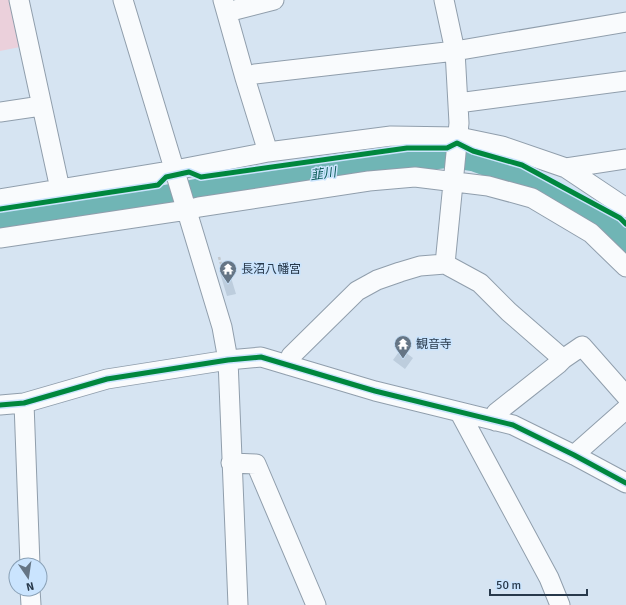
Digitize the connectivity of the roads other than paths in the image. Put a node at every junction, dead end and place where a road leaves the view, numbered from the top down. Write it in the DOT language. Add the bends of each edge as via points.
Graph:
graph roads {
  1 [pos="20,0"];
  2 [pos="123,0"];
  3 [pos="274,0"];
  4 [pos="444,0"];
  5 [pos="225,6"];
  6 [pos="626,22"];
  7 [pos="455,51"];
  8 [pos="245,78"];
  9 [pos="626,81"];
  10 [pos="458,103"];
  11 [pos="41,106"];
  12 [pos="0,112"];
  13 [pos="458,141"];
  14 [pos="268,152"];
  15 [pos="626,159"];
  16 [pos="566,168"];
  17 [pos="176,174"];
  18 [pos="454,179"];
  19 [pos="60,189"];
  20 [pos="0,199"];
  21 [pos="186,208"];
  22 [pos="626,208"];
  23 [pos="0,238"];
  24 [pos="445,264"];
  25 [pos="626,267"];
  26 [pos="563,359"];
  27 [pos="228,360"];
  28 [pos="288,365"];
  29 [pos="626,396"];
  30 [pos="24,403"];
  31 [pos="0,405"];
  32 [pos="626,409"];
  33 [pos="460,413"];
  34 [pos="495,421"];
  35 [pos="574,455"];
  36 [pos="231,464"];
  37 [pos="626,483"];
  38 [pos="30,557"];
  39 [pos="238,605"];
  40 [pos="316,605"];
  41 [pos="560,605"];
  1 -- 11 [label="street"];
  2 -- 17 [label="street"];
  3 -- 5 [label="street"];
  4 -- 7 [label="street"];
  5 -- 8 [label="street"];
  6 -- 7 [label="street"];
  7 -- 8 [label="street" via="255,74"];
  7 -- 10 [label="street"];
  8 -- 14 [label="street"];
  9 -- 10 [label="street"];
  10 -- 13 [label="street"];
  11 -- 12 [label="street"];
  11 -- 19 [label="street"];
  13 -- 14 [label="street" via="391,136"];
  13 -- 16 [label="street" via="502,146"];
  13 -- 18 [label="street"];
  14 -- 17 [label="street"];
  15 -- 16 [label="street"];
  16 -- 22 [label="street"];
  17 -- 19 [label="street"];
  17 -- 21 [label="street"];
  18 -- 21 [label="street" via="415,177 368,181"];
  18 -- 24 [label="street"];
  18 -- 25 [label="street" via="532,198 591,233"];
  19 -- 20 [label="street"];
  21 -- 23 [label="street"];
  21 -- 27 [label="street" via="222,327"];
  24 -- 26 [label="street" via="480,283"];
  24 -- 28 [label="street" via="420,266 400,272 357,291 291,356"];
  26 -- 29 [label="street" via="582,346"];
  26 -- 34 [label="street" via="496,413"];
  27 -- 28 [label="street" via="261,356"];
  27 -- 30 [label="street" via="107,379"];
  27 -- 36 [label="street"];
  28 -- 33 [label="street"];
  30 -- 31 [label="street"];
  30 -- 38 [label="street"];
  32 -- 35 [label="street"];
  33 -- 34 [label="street"];
  33 -- 41 [label="street" via="549,578"];
  34 -- 35 [label="street" via="513,425"];
  35 -- 37 [label="street"];
  36 -- 39 [label="street"];
  36 -- 40 [label="street" via="256,464"];
}
